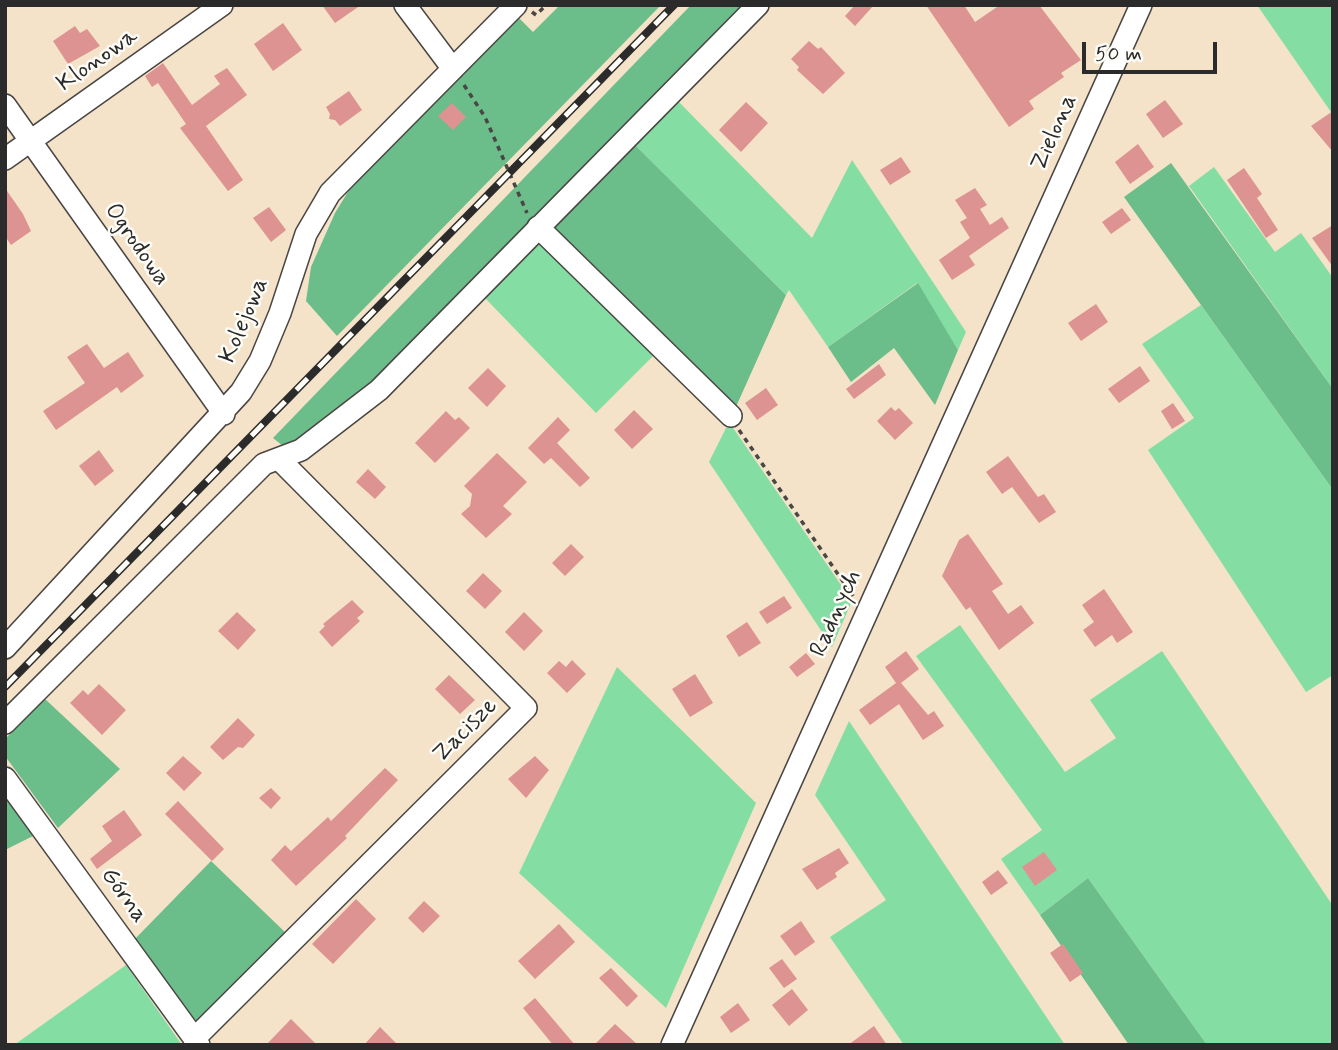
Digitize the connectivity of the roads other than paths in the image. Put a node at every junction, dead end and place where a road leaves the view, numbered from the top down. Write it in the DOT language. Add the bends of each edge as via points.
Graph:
graph roads {
  1 [pos="222,5"];
  2 [pos="405,5"];
  3 [pos="516,5"];
  4 [pos="758,5"];
  5 [pos="1141,5"];
  6 [pos="453,69"];
  7 [pos="5,105"];
  8 [pos="30,142"];
  9 [pos="5,159"];
  10 [pos="1051,205"];
  11 [pos="536,229"];
  12 [pos="224,414"];
  13 [pos="735,422"];
  14 [pos="279,459"];
  15 [pos="5,649"];
  16 [pos="5,723"];
  17 [pos="5,778"];
  18 [pos="196,1042"];
  19 [pos="672,1045"];
  1 -- 8 [label="street, Klonowa"];
  2 -- 6 [label="street"];
  3 -- 6 [label="street, Kolejowa"];
  4 -- 11 [label="street"];
  5 -- 10 [label="street, Zielona"];
  6 -- 12 [label="street, Kolejowa" via="330,193 306,234 260,361"];
  7 -- 8 [label="street, Ogrodowa"];
  8 -- 9 [label="street, Klonowa"];
  8 -- 12 [label="street, Ogrodowa"];
  10 -- 19 [label="street, Radnych"];
  11 -- 13 [label="street"];
  11 -- 14 [label="street" via="379,390 302,450"];
  12 -- 15 [label="street, Kolejowa"];
  14 -- 16 [label="street" via="264,464"];
  14 -- 18 [label="street, Zacisze" via="526,708"];
  17 -- 18 [label="street, Górna"];
}
